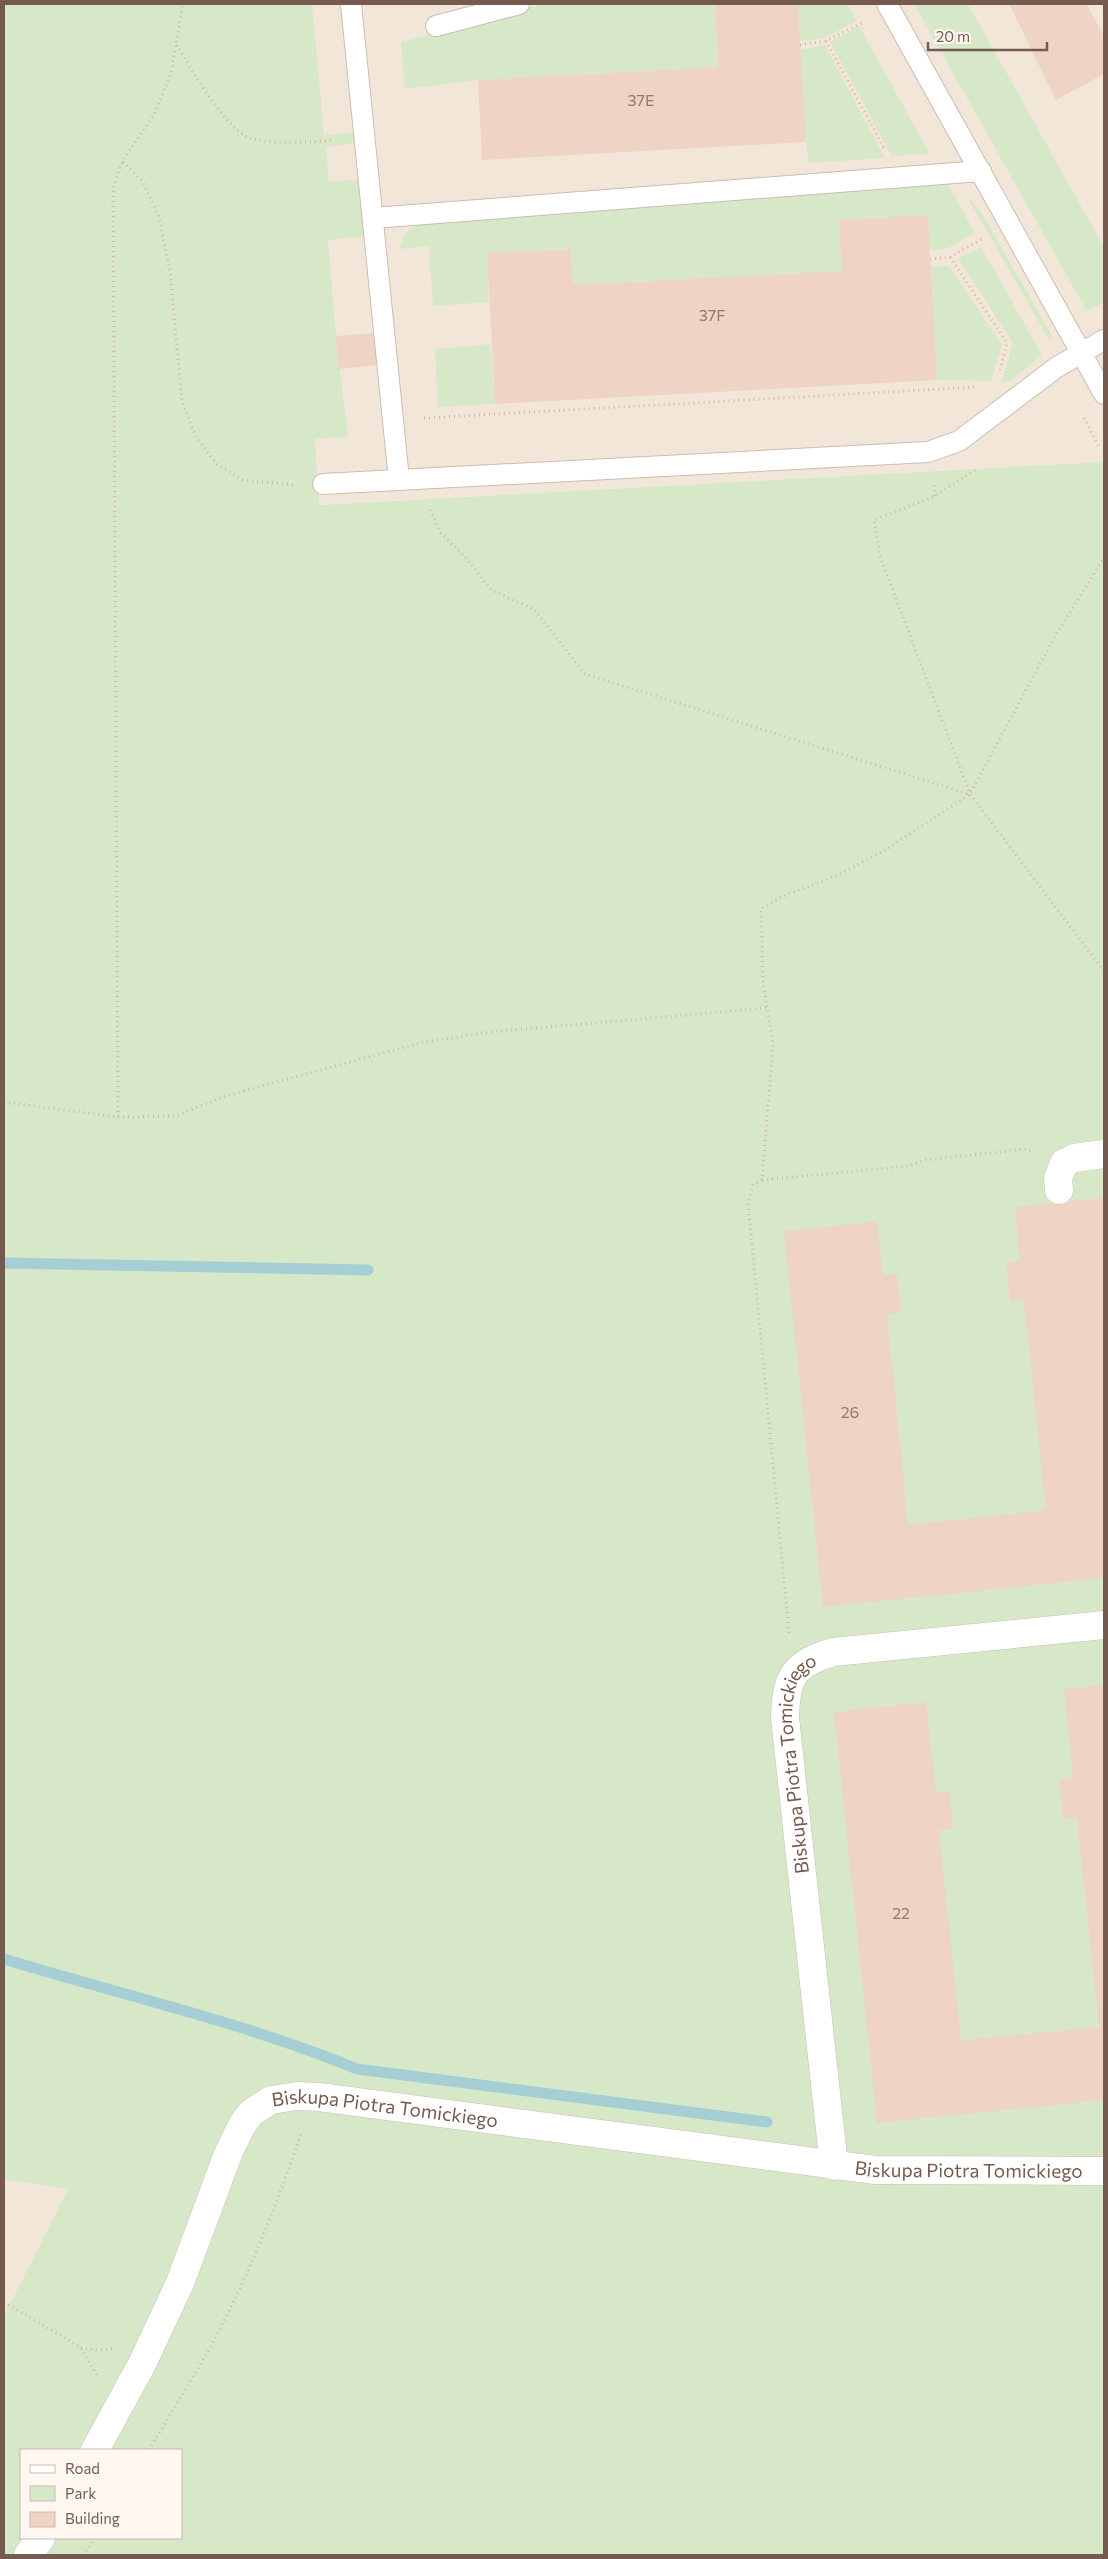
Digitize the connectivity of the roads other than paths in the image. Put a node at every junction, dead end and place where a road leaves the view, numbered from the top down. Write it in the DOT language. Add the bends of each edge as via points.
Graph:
graph roads {
  1 [pos="351,4"];
  2 [pos="519,4"];
  3 [pos="888,4"];
  4 [pos="436,26"];
  5 [pos="981,171"];
  6 [pos="373,218"];
  7 [pos="1104,340"];
  8 [pos="1083,353"];
  9 [pos="1104,394"];
  10 [pos="399,480"];
  11 [pos="323,484"];
  12 [pos="1104,1154"];
  13 [pos="1059,1190"];
  14 [pos="1104,1625"];
  15 [pos="834,2166"];
  16 [pos="1104,2171"];
  17 [pos="96,2449"];
  18 [pos="40,2539"];
  19 [pos="28,2555"];
  1 -- 6 [label="lane"];
  2 -- 4 [label="lane"];
  3 -- 5 [label="lane"];
  5 -- 6 [label="lane"];
  5 -- 8 [label="lane"];
  6 -- 10 [label="lane"];
  7 -- 8 [label="lane"];
  8 -- 9 [label="lane"];
  8 -- 10 [label="lane" via="1057,367 959,441 928,452"];
  10 -- 11 [label="lane"];
  12 -- 13 [label="street" via="1074,1158 1064,1163 1058,1178"];
  14 -- 15 [label="street, Biskupa Piotra Tomickiego" via="833,1652 802,1664 793,1674 788,1687 785,1718"];
  15 -- 16 [label="street, Biskupa Piotra Tomickiego" via="894,2171"];
  15 -- 17 [label="street, Biskupa Piotra Tomickiego" via="320,2097 271,2100 251,2113 234,2139 180,2283 127,2394"];
  18 -- 19 [label="street"];
}
